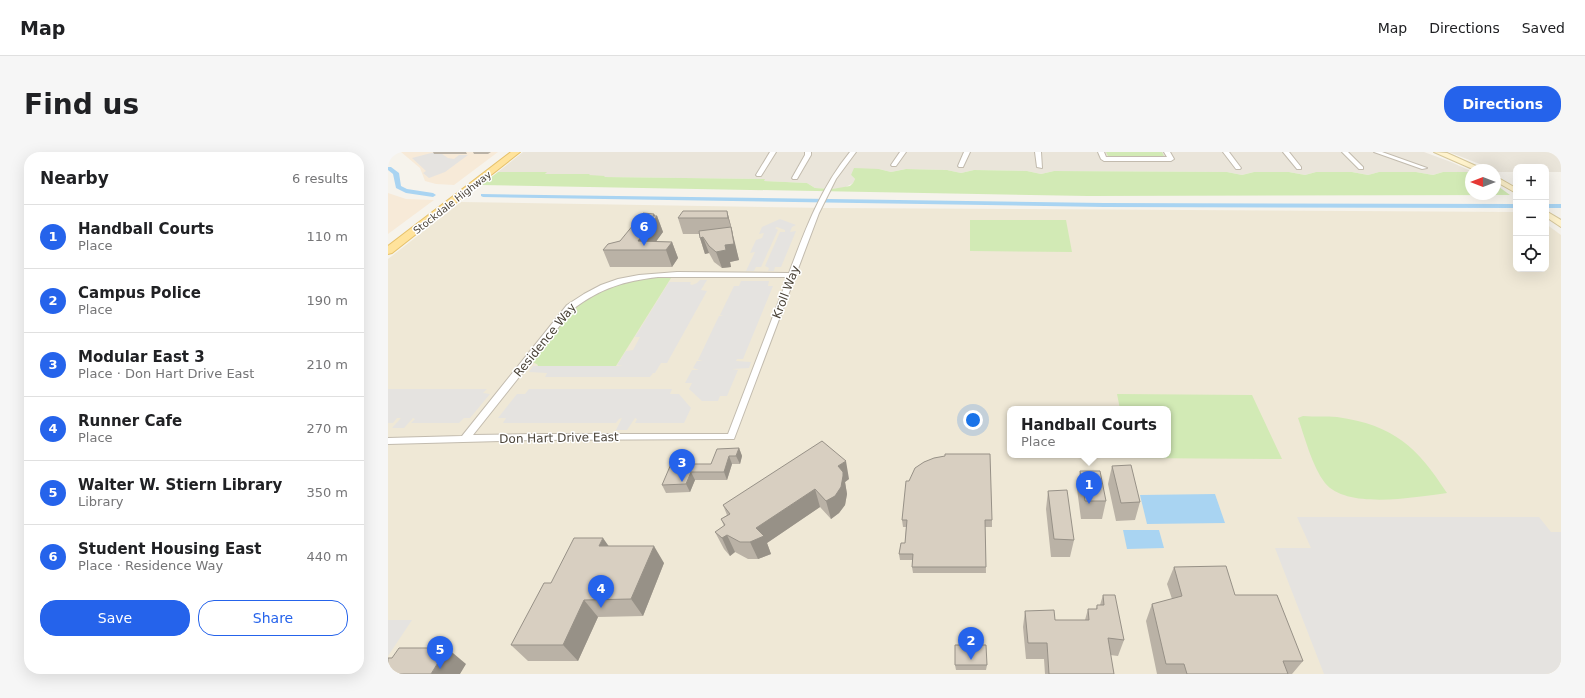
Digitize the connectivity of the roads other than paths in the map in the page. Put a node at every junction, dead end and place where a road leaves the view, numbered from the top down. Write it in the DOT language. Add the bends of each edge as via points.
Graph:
graph roads {
  1 [pos="506,152"];
  2 [pos="516,152"];
  3 [pos="773,152"];
  4 [pos="808,152"];
  5 [pos="853,152"];
  6 [pos="903,152"];
  7 [pos="967,152"];
  8 [pos="1038,152"];
  9 [pos="1101,152"];
  10 [pos="1167,152"];
  11 [pos="1226,152"];
  12 [pos="1286,152"];
  13 [pos="1345,152"];
  14 [pos="1377,152"];
  15 [pos="1437,152"];
  16 [pos="1468,164"];
  17 [pos="894,165"];
  18 [pos="961,166"];
  19 [pos="1040,167"];
  20 [pos="1238,168"];
  21 [pos="1299,168"];
  22 [pos="1361,168"];
  23 [pos="1424,168"];
  24 [pos="759,175"];
  25 [pos="795,178"];
  26 [pos="1501,182"];
  27 [pos="1513,189"];
  28 [pos="434,206"];
  29 [pos="1549,215"];
  30 [pos="1561,224"];
  31 [pos="404,240"];
  32 [pos="388,241"];
  33 [pos="388,252"];
  34 [pos="792,275"];
  35 [pos="731,437"];
  36 [pos="464,440"];
  37 [pos="388,441"];
  1 -- 28 [label="main road, Stockdale Highway"];
  2 -- 31 [label="main road, Stockdale Highway"];
  3 -- 24 [label="street"];
  4 -- 25 [label="street"];
  5 -- 34 [label="street, Kroll Way" via="842,164 825,197"];
  6 -- 17 [label="street"];
  7 -- 18 [label="street"];
  8 -- 19 [label="street"];
  9 -- 10 [label="street" via="1104,159 1171,159"];
  11 -- 20 [label="street"];
  12 -- 21 [label="street"];
  13 -- 22 [label="street"];
  14 -- 23 [label="street"];
  15 -- 16 [label="street"];
  26 -- 27 [label="street"];
  28 -- 31 [label="main road" via="437,207 435,210 409,231"];
  28 -- 32 [label="main road, Stockdale Highway"];
  29 -- 30 [label="street"];
  31 -- 33 [label="main road, Stockdale Highway"];
  34 -- 35 [label="street, Kroll Way"];
  34 -- 36 [label="street, Residence Way" via="652,275 603,286 570,307"];
  35 -- 36 [label="street, Don Hart Drive East" via="541,437"];
  36 -- 37 [label="street, Don Hart Drive East"];
}
